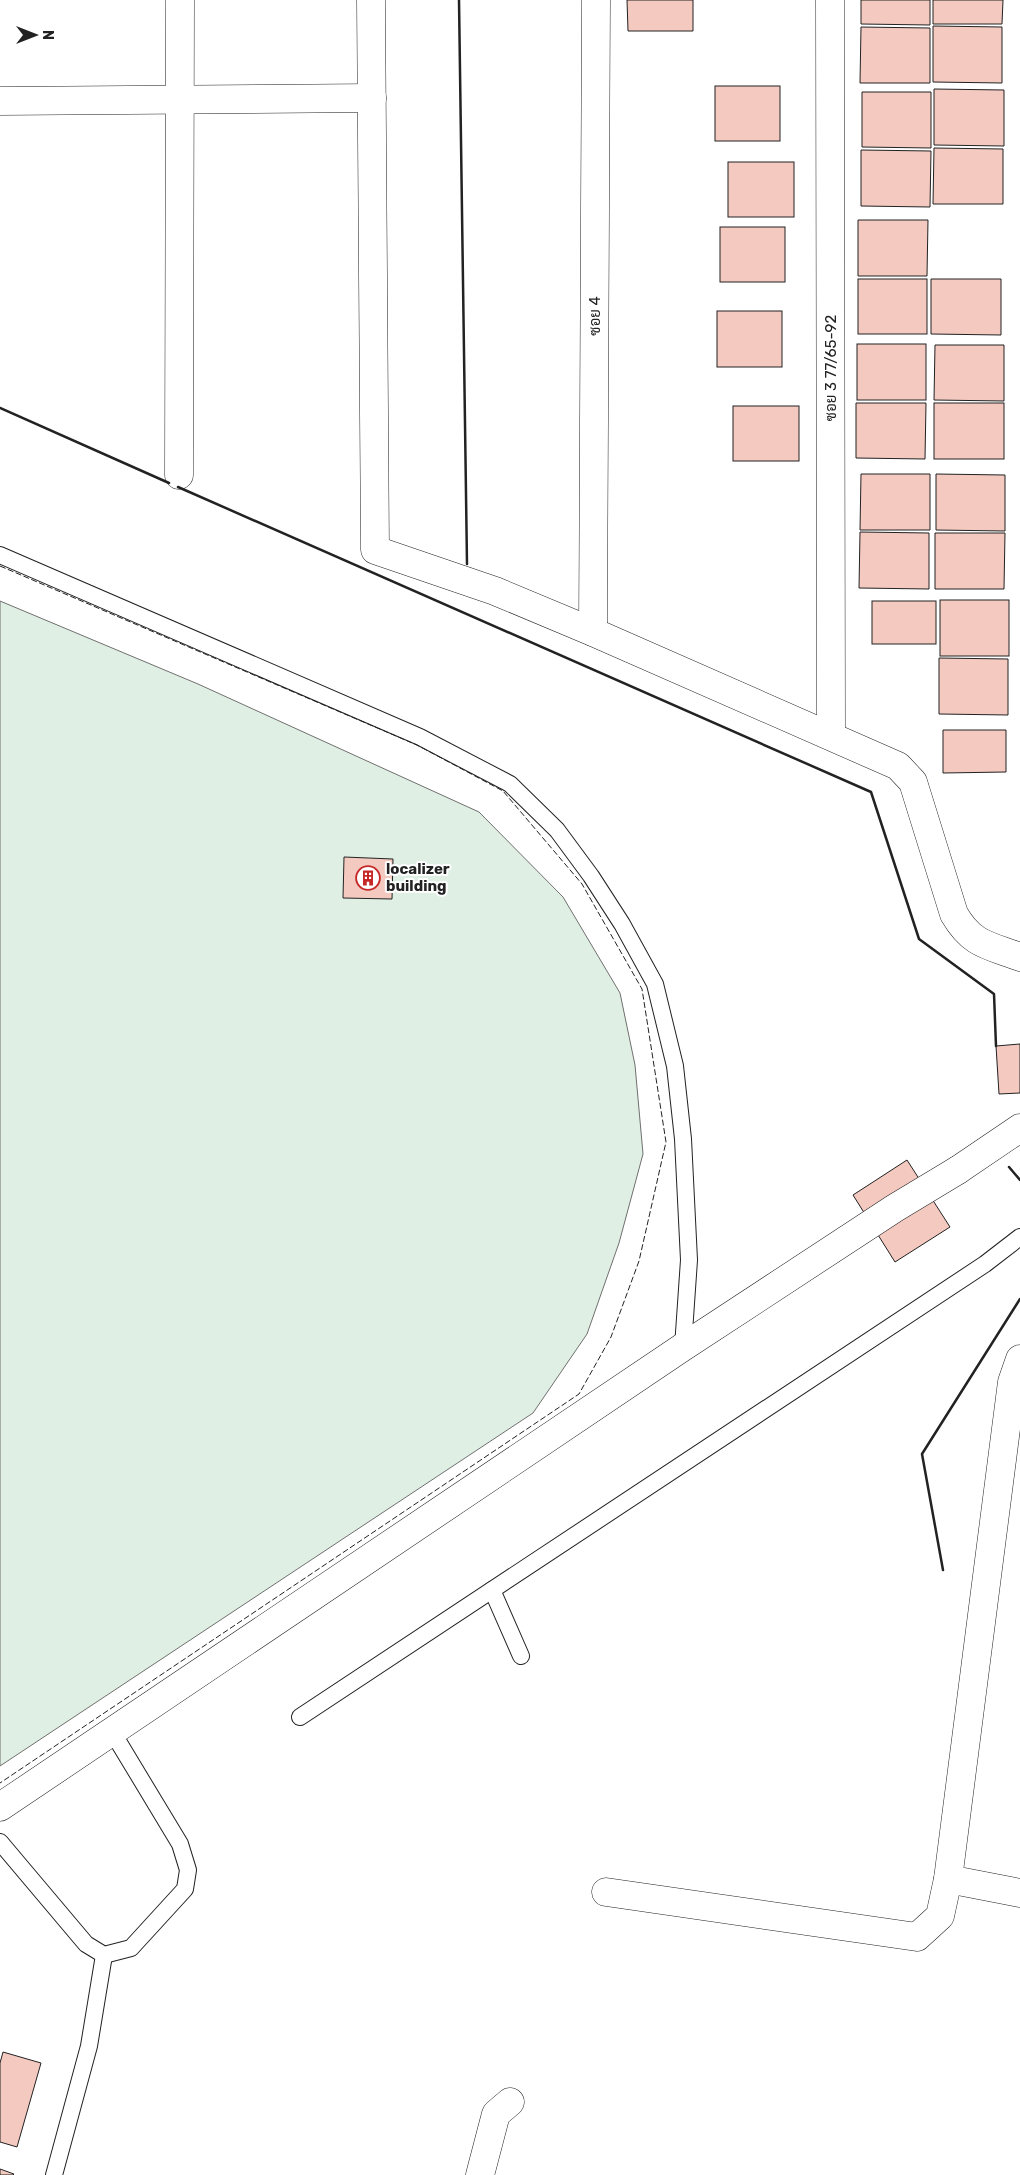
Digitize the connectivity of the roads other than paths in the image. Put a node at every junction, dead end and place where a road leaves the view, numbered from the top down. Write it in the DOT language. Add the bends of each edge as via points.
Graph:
graph roads {
  1 [pos="180,0"];
  2 [pos="371,0"];
  3 [pos="596,0"];
  4 [pos="830,0"];
  5 [pos="372,98"];
  6 [pos="180,100"];
  7 [pos="0,101"];
  8 [pos="179,475"];
  9 [pos="0,555"];
  10 [pos="593,632"];
  11 [pos="831,736"];
  12 [pos="1020,957"];
  13 [pos="1020,1128"];
  14 [pos="1020,1144"];
  15 [pos="958,1170"];
  16 [pos="1020,1236"];
  17 [pos="683,1347"];
  18 [pos="1020,1359"];
  19 [pos="492,1590"];
  20 [pos="521,1656"];
  21 [pos="300,1717"];
  22 [pos="113,1733"];
  23 [pos="0,1807"];
  24 [pos="0,1842"];
  25 [pos="948,1879"];
  26 [pos="606,1892"];
  27 [pos="1020,1893"];
  28 [pos="104,1955"];
  29 [pos="510,2102"];
  30 [pos="54,2175"];
  31 [pos="480,2175"];
  1 -- 6 [label="street"];
  2 -- 5 [label="street"];
  3 -- 10 [label="street, ซอย 4"];
  4 -- 11 [label="street, ซอย 3 77/65-92"];
  5 -- 6 [label="street"];
  5 -- 10 [label="street" via="375,550 495,591"];
  6 -- 7 [label="street"];
  6 -- 8 [label="street"];
  9 -- 17 [label="lane" via="420,737 510,784 557,830 622,924 655,984 675,1066 683,1139 689,1260"];
  10 -- 11 [label="street"];
  11 -- 12 [label="street" via="898,766 913,782 954,914 962,929 972,939"];
  13 -- 15 [label="street"];
  14 -- 15 [label="street"];
  15 -- 17 [label="street"];
  16 -- 19 [label="lane" via="985,1264"];
  17 -- 22 [label="street"];
  18 -- 25 [label="street" via="1012,1382"];
  19 -- 20 [label="lane"];
  19 -- 21 [label="lane"];
  22 -- 23 [label="street"];
  22 -- 28 [label="lane" via="180,1844 188,1870 185,1889 131,1948"];
  24 -- 28 [label="lane" via="86,1944"];
  25 -- 26 [label="street" via="940,1916 917,1937"];
  25 -- 27 [label="street"];
  28 -- 30 [label="lane" via="89,2046"];
  29 -- 31 [label="street" via="496,2114"];
}
